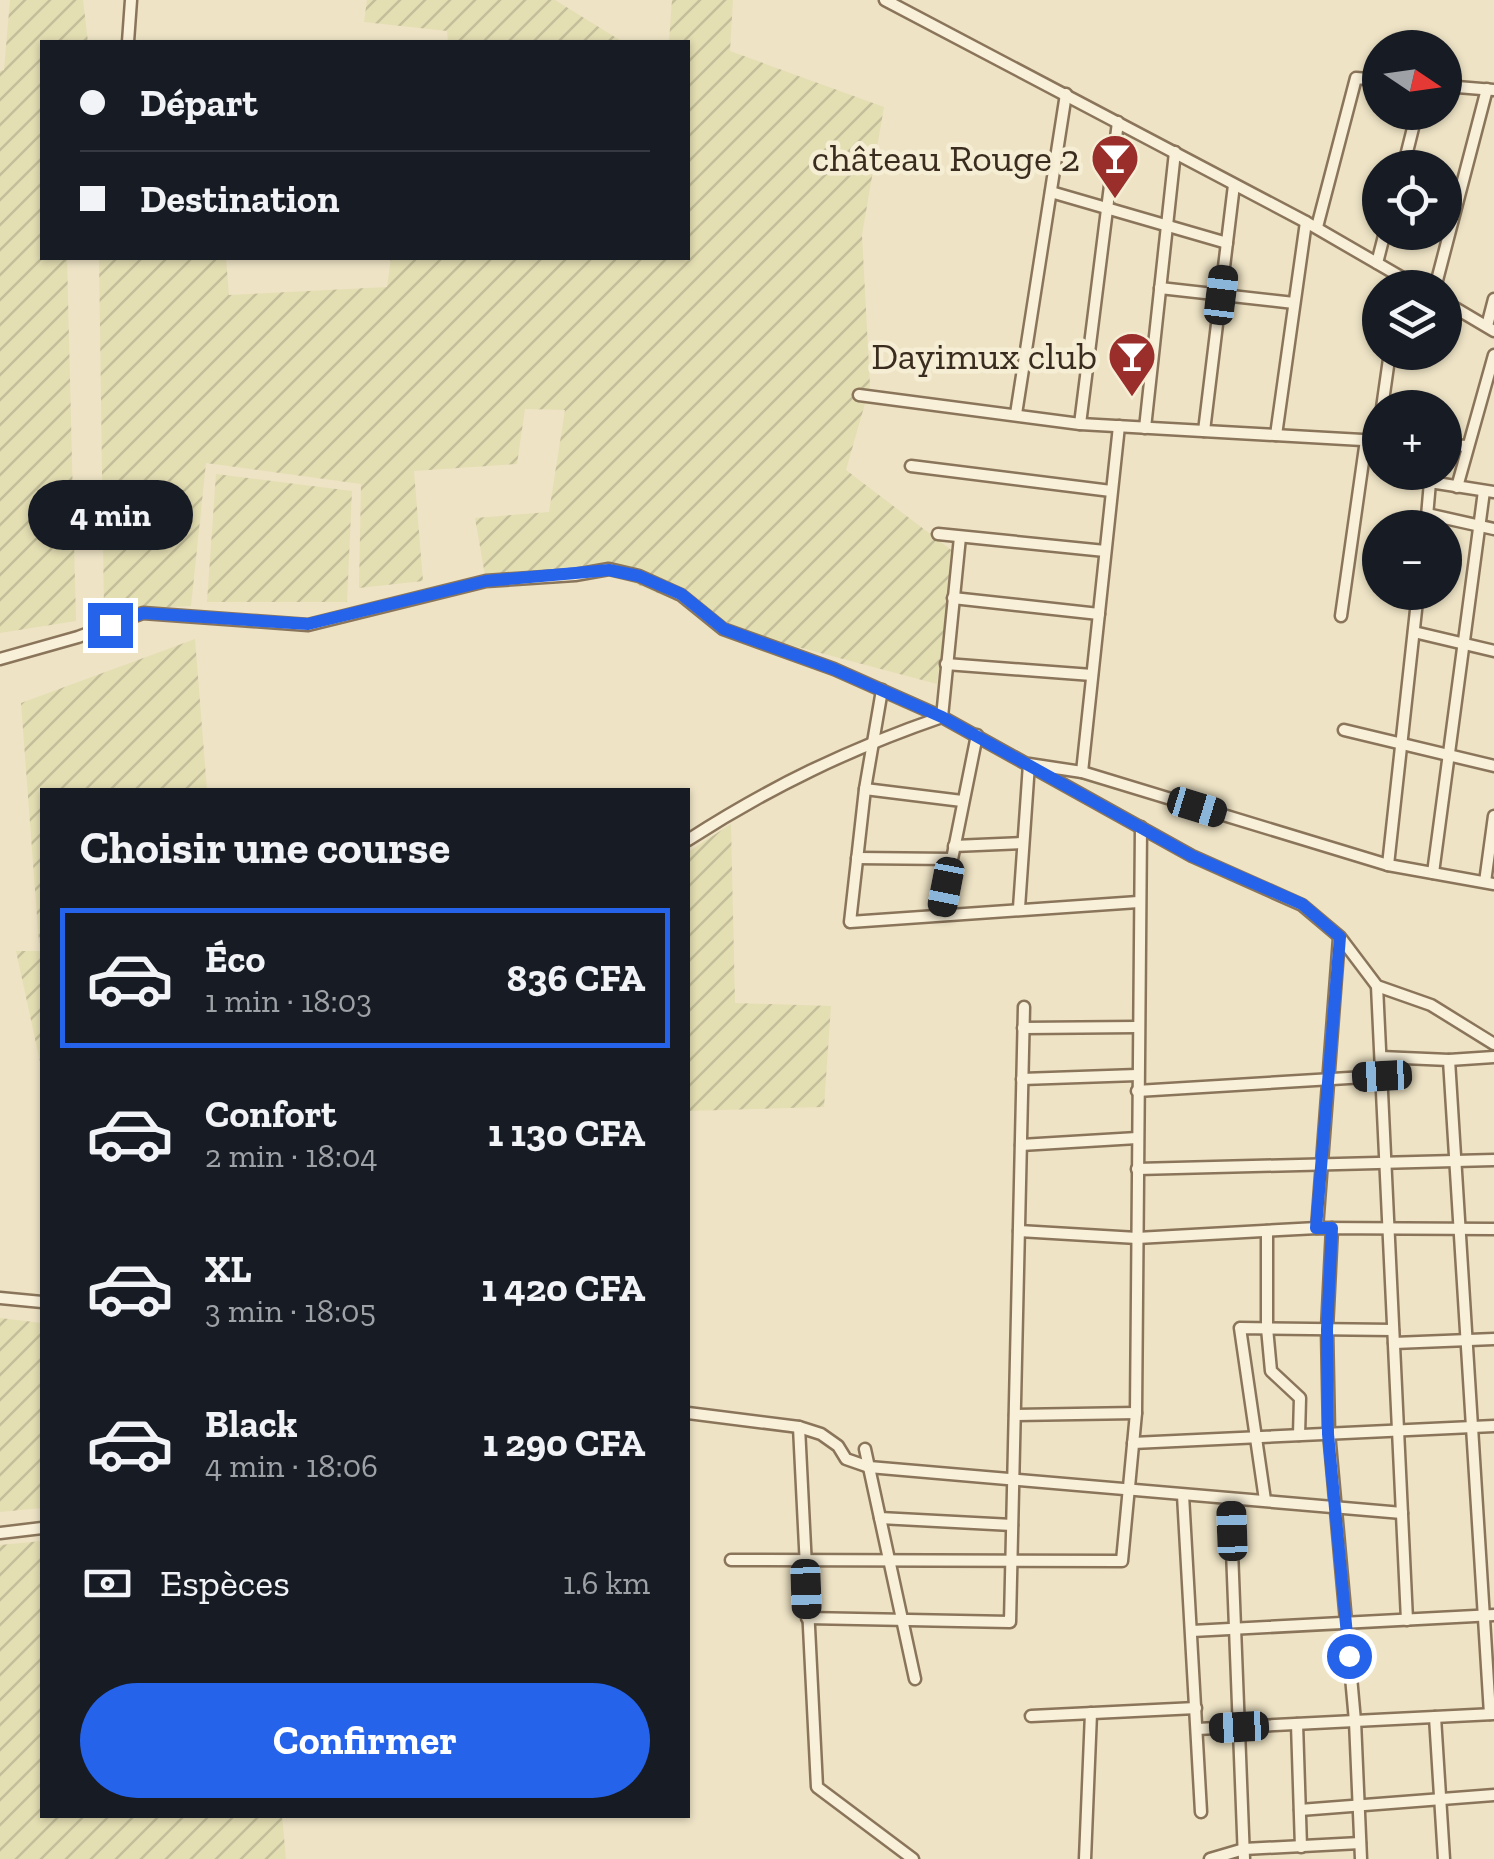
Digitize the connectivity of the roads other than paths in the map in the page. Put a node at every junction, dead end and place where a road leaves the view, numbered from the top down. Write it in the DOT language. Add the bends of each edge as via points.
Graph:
graph roads {
  1 [pos="131,0"];
  2 [pos="885,0"];
  3 [pos="128,40"];
  4 [pos="1362,78"];
  5 [pos="1462,88"];
  6 [pos="1490,90"];
  7 [pos="1066,94"];
  8 [pos="1118,122"];
  9 [pos="1174,152"];
  10 [pos="1234,185"];
  11 [pos="1050,192"];
  12 [pos="1107,209"];
  13 [pos="1311,224"];
  14 [pos="1167,226"];
  15 [pos="1227,243"];
  16 [pos="1381,250"];
  17 [pos="1378,263"];
  18 [pos="1386,270"];
  19 [pos="1440,270"];
  20 [pos="1160,288"];
  21 [pos="1221,295"];
  22 [pos="1494,300"];
  23 [pos="1294,304"];
  24 [pos="1462,312"];
  25 [pos="1490,329"];
  26 [pos="1494,355"];
  27 [pos="859,395"];
  28 [pos="1016,414"];
  29 [pos="1080,424"];
  30 [pos="1119,426"];
  31 [pos="1145,428"];
  32 [pos="1204,431"];
  33 [pos="1276,435"];
  34 [pos="1362,440"];
  35 [pos="1462,446"];
  36 [pos="1468,446"];
  37 [pos="911,466"];
  38 [pos="1462,468"];
  39 [pos="1462,487"];
  40 [pos="1112,490"];
  41 [pos="1365,490"];
  42 [pos="1489,492"];
  43 [pos="1462,522"];
  44 [pos="1479,526"];
  45 [pos="1494,530"];
  46 [pos="938,534"];
  47 [pos="960,536"];
  48 [pos="1105,551"];
  49 [pos="954,598"];
  50 [pos="1416,610"];
  51 [pos="1099,614"];
  52 [pos="1342,616"];
  53 [pos="1414,632"];
  54 [pos="1464,644"];
  55 [pos="1494,651"];
  56 [pos="0,659"];
  57 [pos="946,664"];
  58 [pos="1092,675"];
  59 [pos="882,690"];
  60 [pos="942,717"];
  61 [pos="1344,730"];
  62 [pos="977,735"];
  63 [pos="872,741"];
  64 [pos="1402,742"];
  65 [pos="1449,754"];
  66 [pos="1029,764"];
  67 [pos="1494,766"];
  68 [pos="1082,772"];
  69 [pos="865,788"];
  70 [pos="962,801"];
  71 [pos="1494,816"];
  72 [pos="1141,827"];
  73 [pos="690,839"];
  74 [pos="1022,842"];
  75 [pos="954,846"];
  76 [pos="857,858"];
  77 [pos="951,859"];
  78 [pos="1388,865"];
  79 [pos="1433,873"];
  80 [pos="1490,883"];
  81 [pos="1138,902"];
  82 [pos="1018,908"];
  83 [pos="941,914"];
  84 [pos="1340,937"];
  85 [pos="1377,986"];
  86 [pos="1024,1008"];
  87 [pos="1137,1027"];
  88 [pos="1023,1028"];
  89 [pos="1494,1044"];
  90 [pos="1494,1057"];
  91 [pos="1381,1058"];
  92 [pos="1449,1060"];
  93 [pos="1137,1075"];
  94 [pos="1382,1076"];
  95 [pos="1022,1078"];
  96 [pos="1328,1080"];
  97 [pos="1137,1091"];
  98 [pos="1136,1138"];
  99 [pos="1021,1145"];
  100 [pos="1494,1160"];
  101 [pos="1455,1162"];
  102 [pos="1386,1163"];
  103 [pos="1322,1164"];
  104 [pos="1136,1170"];
  105 [pos="1316,1228"];
  106 [pos="1332,1228"];
  107 [pos="1389,1228"];
  108 [pos="1460,1229"];
  109 [pos="1494,1229"];
  110 [pos="1019,1230"];
  111 [pos="1267,1230"];
  112 [pos="1136,1238"];
  113 [pos="0,1298"];
  114 [pos="40,1302"];
  115 [pos="1267,1328"];
  116 [pos="1327,1329"];
  117 [pos="1393,1330"];
  118 [pos="1494,1339"];
  119 [pos="1466,1341"];
  120 [pos="1394,1343"];
  121 [pos="1271,1370"];
  122 [pos="1248,1378"];
  123 [pos="690,1413"];
  124 [pos="1136,1413"];
  125 [pos="1015,1415"];
  126 [pos="1494,1426"];
  127 [pos="799,1427"];
  128 [pos="1471,1427"];
  129 [pos="1398,1430"];
  130 [pos="1328,1434"];
  131 [pos="1299,1435"];
  132 [pos="1256,1437"];
  133 [pos="1133,1443"];
  134 [pos="865,1448"];
  135 [pos="869,1467"];
  136 [pos="1014,1479"];
  137 [pos="1128,1491"];
  138 [pos="1182,1495"];
  139 [pos="1230,1499"];
  140 [pos="1266,1500"];
  141 [pos="1334,1508"];
  142 [pos="1402,1514"];
  143 [pos="880,1518"];
  144 [pos="1012,1525"];
  145 [pos="40,1528"];
  146 [pos="0,1533"];
  147 [pos="1012,1559"];
  148 [pos="731,1560"];
  149 [pos="804,1560"];
  150 [pos="889,1560"];
  151 [pos="1489,1616"];
  152 [pos="807,1618"];
  153 [pos="902,1620"];
  154 [pos="1407,1620"];
  155 [pos="1346,1623"];
  156 [pos="1236,1628"];
  157 [pos="1192,1630"];
  158 [pos="915,1679"];
  159 [pos="1196,1708"];
  160 [pos="1091,1713"];
  161 [pos="1492,1714"];
  162 [pos="1032,1716"];
  163 [pos="1436,1717"];
  164 [pos="1355,1721"];
  165 [pos="1296,1724"];
  166 [pos="1239,1727"];
  167 [pos="1197,1729"];
  168 [pos="1494,1795"];
  169 [pos="1440,1799"];
  170 [pos="1360,1804"];
  171 [pos="1300,1810"];
  172 [pos="1201,1812"];
  173 [pos="1360,1843"];
  174 [pos="1301,1848"];
  175 [pos="1244,1854"];
  176 [pos="913,1859"];
  177 [pos="1085,1859"];
  178 [pos="1210,1859"];
  179 [pos="1361,1859"];
  180 [pos="1444,1859"];
  1 -- 3 [label="street"];
  2 -- 7 [label="street"];
  4 -- 13 [label="street" via="1356,78"];
  5 -- 6 [label="street"];
  6 -- 19 [label="street"];
  7 -- 8 [label="street"];
  7 -- 11 [label="street"];
  8 -- 9 [label="street"];
  8 -- 12 [label="street"];
  9 -- 10 [label="street"];
  9 -- 14 [label="street"];
  10 -- 13 [label="street"];
  10 -- 15 [label="street"];
  11 -- 12 [label="street"];
  11 -- 28 [label="street"];
  12 -- 14 [label="street"];
  12 -- 29 [label="street"];
  13 -- 17 [label="street"];
  13 -- 23 [label="street"];
  14 -- 15 [label="street"];
  14 -- 20 [label="street"];
  15 -- 21 [label="street"];
  16 -- 17 [label="street"];
  17 -- 18 [label="street"];
  20 -- 21 [label="street"];
  20 -- 31 [label="street"];
  21 -- 23 [label="street"];
  21 -- 32 [label="street"];
  22 -- 25 [label="street"];
  23 -- 33 [label="street"];
  24 -- 25 [label="street"];
  26 -- 36 [label="street"];
  27 -- 28 [label="street"];
  28 -- 29 [label="street"];
  29 -- 30 [label="street"];
  30 -- 31 [label="street"];
  30 -- 40 [label="street"];
  31 -- 32 [label="street"];
  32 -- 33 [label="street"];
  33 -- 34 [label="street"];
  35 -- 36 [label="street"];
  36 -- 38 [label="street"];
  37 -- 40 [label="street"];
  39 -- 42 [label="street"];
  40 -- 48 [label="street"];
  41 -- 52 [label="street"];
  42 -- 44 [label="street"];
  43 -- 44 [label="street"];
  44 -- 45 [label="street"];
  44 -- 54 [label="street"];
  46 -- 47 [label="street"];
  47 -- 48 [label="street"];
  47 -- 49 [label="street"];
  48 -- 51 [label="street"];
  49 -- 51 [label="street"];
  49 -- 57 [label="street"];
  50 -- 53 [label="street"];
  51 -- 58 [label="street"];
  53 -- 54 [label="street"];
  53 -- 64 [label="street"];
  54 -- 55 [label="street"];
  54 -- 65 [label="street"];
  56 -- 59 [label="street" via="143,613 308,624 486,581 609,570 681,594 724,629"];
  57 -- 58 [label="street"];
  57 -- 60 [label="street"];
  58 -- 68 [label="street"];
  59 -- 60 [label="street"];
  59 -- 63 [label="street"];
  60 -- 62 [label="street"];
  60 -- 63 [label="street"];
  61 -- 64 [label="street"];
  62 -- 66 [label="street"];
  62 -- 70 [label="street"];
  63 -- 69 [label="street"];
  63 -- 73 [label="street" via="814,766"];
  64 -- 65 [label="street"];
  64 -- 78 [label="street"];
  65 -- 67 [label="street"];
  65 -- 79 [label="street"];
  66 -- 68 [label="street"];
  66 -- 72 [label="street"];
  66 -- 74 [label="street"];
  68 -- 78 [label="street"];
  69 -- 70 [label="street"];
  69 -- 76 [label="street"];
  70 -- 75 [label="street"];
  71 -- 80 [label="street"];
  72 -- 81 [label="street"];
  72 -- 84 [label="street" via="1302,904"];
  74 -- 75 [label="street"];
  74 -- 82 [label="street"];
  75 -- 77 [label="street"];
  76 -- 77 [label="street"];
  76 -- 83 [label="street" via="850,922"];
  77 -- 83 [label="street"];
  78 -- 79 [label="street"];
  79 -- 80 [label="street"];
  81 -- 82 [label="street"];
  81 -- 87 [label="street"];
  82 -- 83 [label="street"];
  84 -- 85 [label="street"];
  84 -- 96 [label="street"];
  85 -- 89 [label="street" via="1431,1006"];
  85 -- 91 [label="street"];
  86 -- 88 [label="street"];
  87 -- 88 [label="street"];
  87 -- 93 [label="street"];
  88 -- 95 [label="street"];
  90 -- 92 [label="street"];
  91 -- 92 [label="street"];
  91 -- 94 [label="street"];
  92 -- 101 [label="street"];
  93 -- 95 [label="street"];
  93 -- 97 [label="street"];
  94 -- 96 [label="street"];
  94 -- 102 [label="street"];
  95 -- 99 [label="street"];
  96 -- 97 [label="street"];
  96 -- 103 [label="street"];
  97 -- 98 [label="street"];
  98 -- 99 [label="street"];
  98 -- 104 [label="street"];
  99 -- 110 [label="street"];
  100 -- 101 [label="street"];
  101 -- 102 [label="street"];
  101 -- 108 [label="street"];
  102 -- 103 [label="street"];
  102 -- 107 [label="street"];
  103 -- 104 [label="street"];
  103 -- 105 [label="street"];
  104 -- 112 [label="street"];
  105 -- 106 [label="street"];
  105 -- 111 [label="street"];
  106 -- 107 [label="street"];
  106 -- 116 [label="street"];
  107 -- 108 [label="street"];
  107 -- 117 [label="street"];
  108 -- 109 [label="street"];
  108 -- 119 [label="street"];
  110 -- 112 [label="street"];
  110 -- 125 [label="street"];
  111 -- 112 [label="street"];
  111 -- 115 [label="street"];
  112 -- 124 [label="street"];
  113 -- 114 [label="street"];
  115 -- 116 [label="street"];
  115 -- 121 [label="street"];
  115 -- 122 [label="street" via="1240,1328"];
  116 -- 117 [label="street"];
  116 -- 130 [label="street"];
  117 -- 120 [label="street"];
  118 -- 119 [label="street"];
  119 -- 120 [label="street"];
  119 -- 128 [label="street"];
  120 -- 129 [label="street"];
  121 -- 122 [label="street"];
  121 -- 131 [label="street" via="1300,1398"];
  122 -- 132 [label="street"];
  123 -- 127 [label="street"];
  124 -- 125 [label="street"];
  124 -- 133 [label="street"];
  125 -- 136 [label="street"];
  126 -- 128 [label="street"];
  127 -- 135 [label="street" via="822,1434 846,1459"];
  127 -- 149 [label="street"];
  128 -- 129 [label="street"];
  128 -- 151 [label="street"];
  129 -- 130 [label="street"];
  129 -- 142 [label="street"];
  130 -- 131 [label="street"];
  130 -- 141 [label="street"];
  131 -- 132 [label="street"];
  132 -- 133 [label="street"];
  132 -- 140 [label="street"];
  133 -- 137 [label="street"];
  134 -- 135 [label="street"];
  135 -- 136 [label="street"];
  135 -- 143 [label="street"];
  136 -- 137 [label="street"];
  136 -- 144 [label="street"];
  137 -- 138 [label="street"];
  137 -- 147 [label="street" via="1122,1561"];
  138 -- 139 [label="street"];
  138 -- 157 [label="street"];
  139 -- 140 [label="street"];
  139 -- 156 [label="street"];
  140 -- 141 [label="street"];
  141 -- 142 [label="street"];
  141 -- 155 [label="street"];
  142 -- 154 [label="street"];
  143 -- 144 [label="street"];
  143 -- 150 [label="street"];
  144 -- 147 [label="street"];
  145 -- 146 [label="street"];
  147 -- 150 [label="street"];
  147 -- 153 [label="street" via="1010,1622"];
  148 -- 149 [label="street"];
  149 -- 150 [label="street"];
  149 -- 152 [label="street"];
  150 -- 153 [label="street"];
  151 -- 154 [label="street"];
  151 -- 161 [label="street"];
  152 -- 153 [label="street"];
  152 -- 176 [label="street" via="817,1787"];
  153 -- 158 [label="street"];
  154 -- 155 [label="street"];
  155 -- 156 [label="street"];
  155 -- 164 [label="street"];
  156 -- 157 [label="street"];
  156 -- 166 [label="street"];
  157 -- 159 [label="street"];
  159 -- 160 [label="street"];
  159 -- 167 [label="street"];
  160 -- 162 [label="street"];
  160 -- 177 [label="street"];
  161 -- 163 [label="street"];
  163 -- 164 [label="street"];
  163 -- 169 [label="street"];
  164 -- 165 [label="street"];
  164 -- 170 [label="street"];
  165 -- 166 [label="street"];
  165 -- 171 [label="street"];
  166 -- 167 [label="street"];
  166 -- 175 [label="street"];
  167 -- 172 [label="street"];
  168 -- 169 [label="street"];
  169 -- 170 [label="street"];
  169 -- 180 [label="street"];
  170 -- 171 [label="street"];
  170 -- 173 [label="street"];
  171 -- 174 [label="street"];
  173 -- 174 [label="street"];
  173 -- 179 [label="street"];
  174 -- 175 [label="street"];
  175 -- 178 [label="street"];
}
